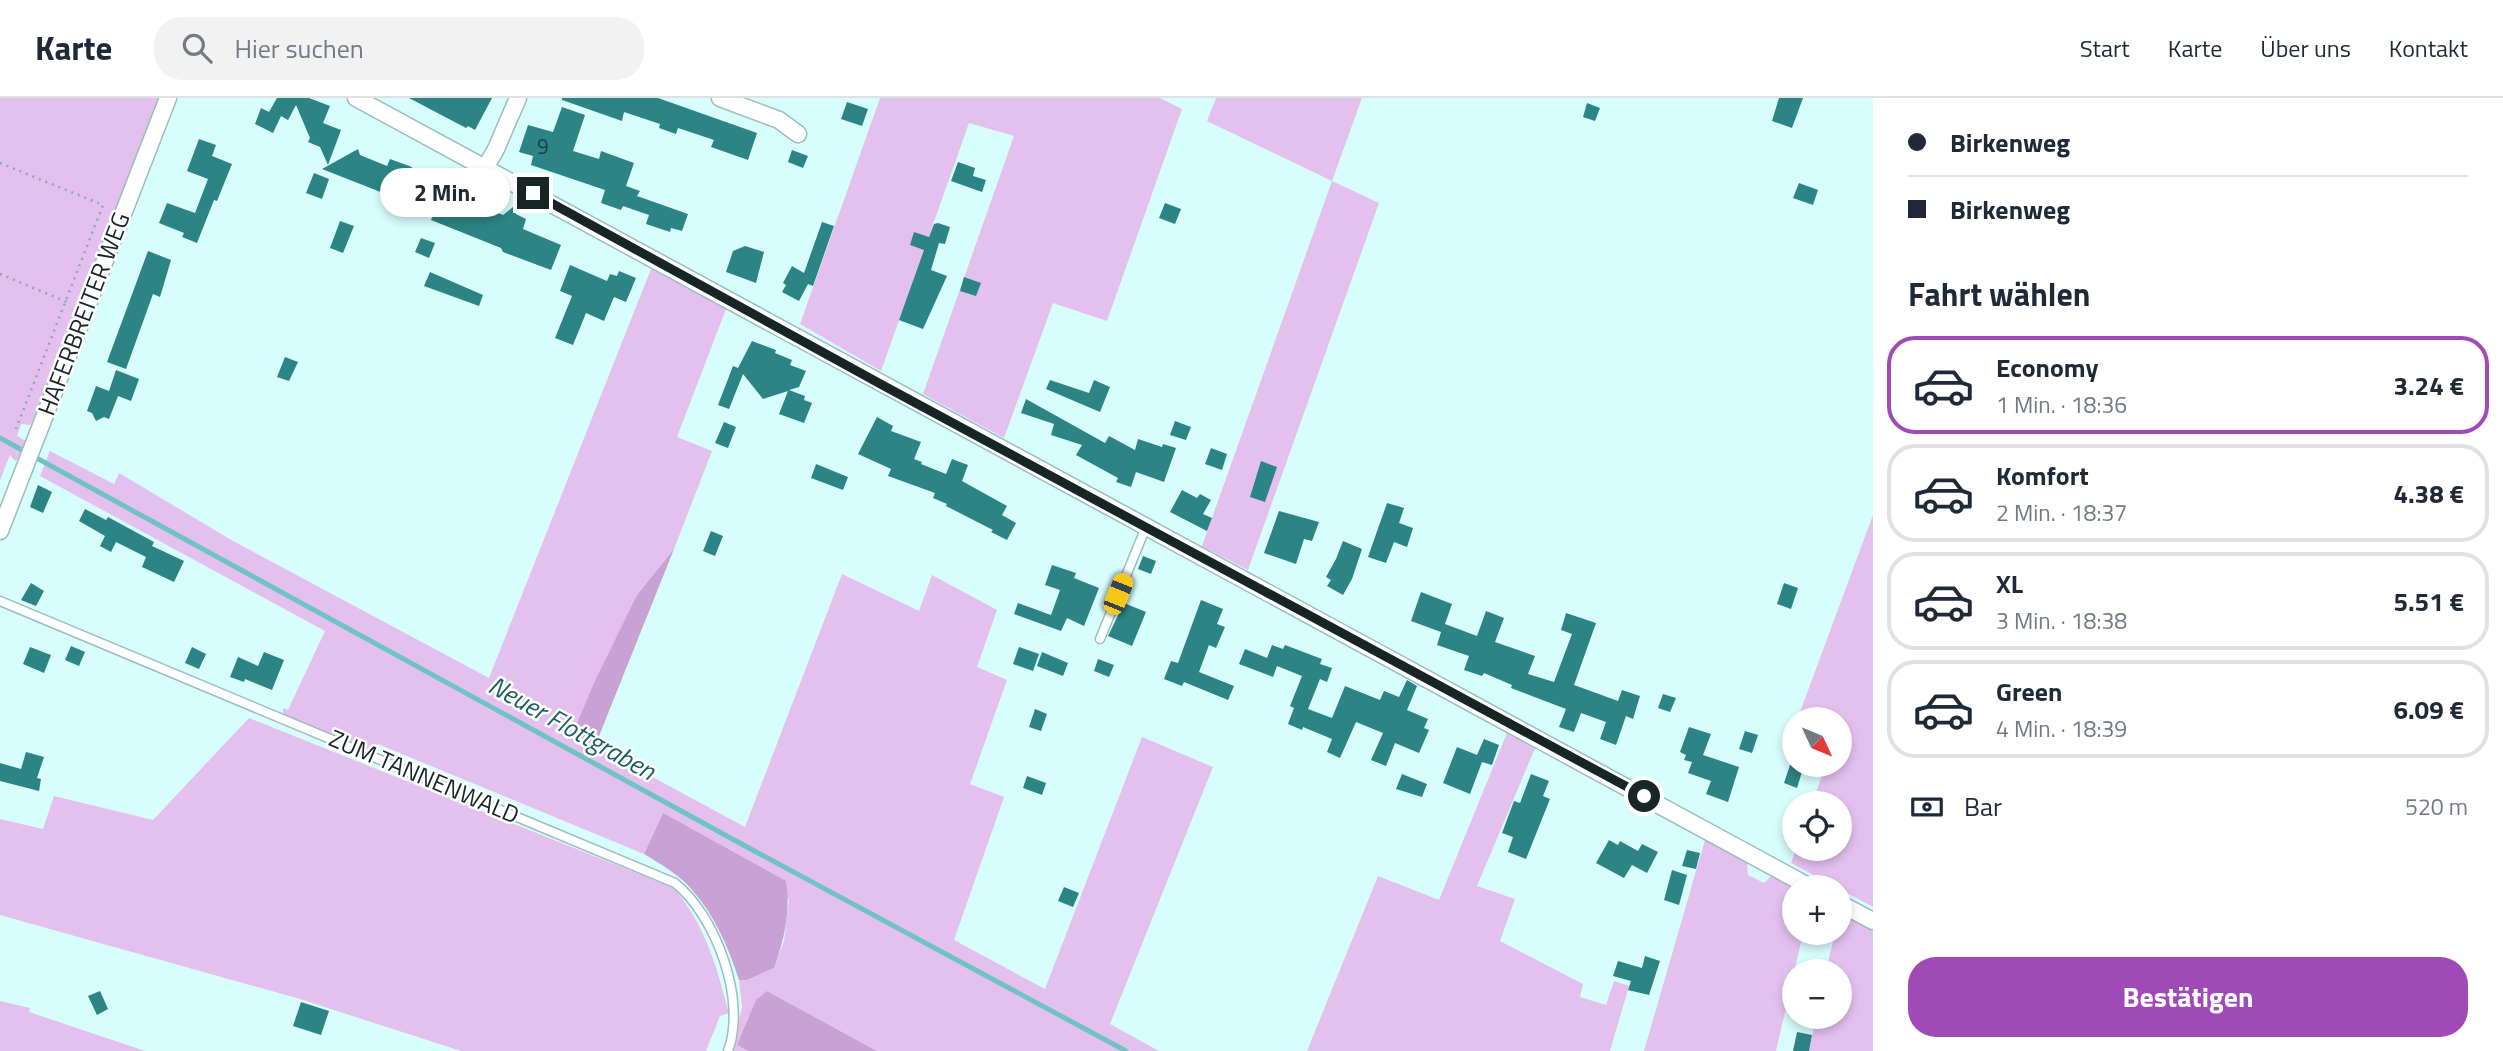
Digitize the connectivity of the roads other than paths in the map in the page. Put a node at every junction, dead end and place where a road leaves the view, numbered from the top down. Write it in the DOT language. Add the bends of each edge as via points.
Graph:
graph roads {
  1 [pos="168,98"];
  2 [pos="356,98"];
  3 [pos="517,98"];
  4 [pos="720,98"];
  5 [pos="798,134"];
  6 [pos="485,168"];
  7 [pos="1146,527"];
  8 [pos="0,531"];
  9 [pos="0,601"];
  10 [pos="1100,639"];
  11 [pos="1788,875"];
  12 [pos="1852,910"];
  13 [pos="1873,921"];
  14 [pos="728,1051"];
  1 -- 8 [label="street, HAFERBREITER WEG"];
  2 -- 6 [label="street"];
  3 -- 6 [label="street"];
  4 -- 5 [label="street" via="779,120"];
  6 -- 7 [label="street"];
  7 -- 10 [label="lane"];
  7 -- 11 [label="street"];
  9 -- 14 [label="lane, ZUM TANNENWALD" via="674,883 707,922 725,967 734,1014"];
  12 -- 13 [label="street"];
}
